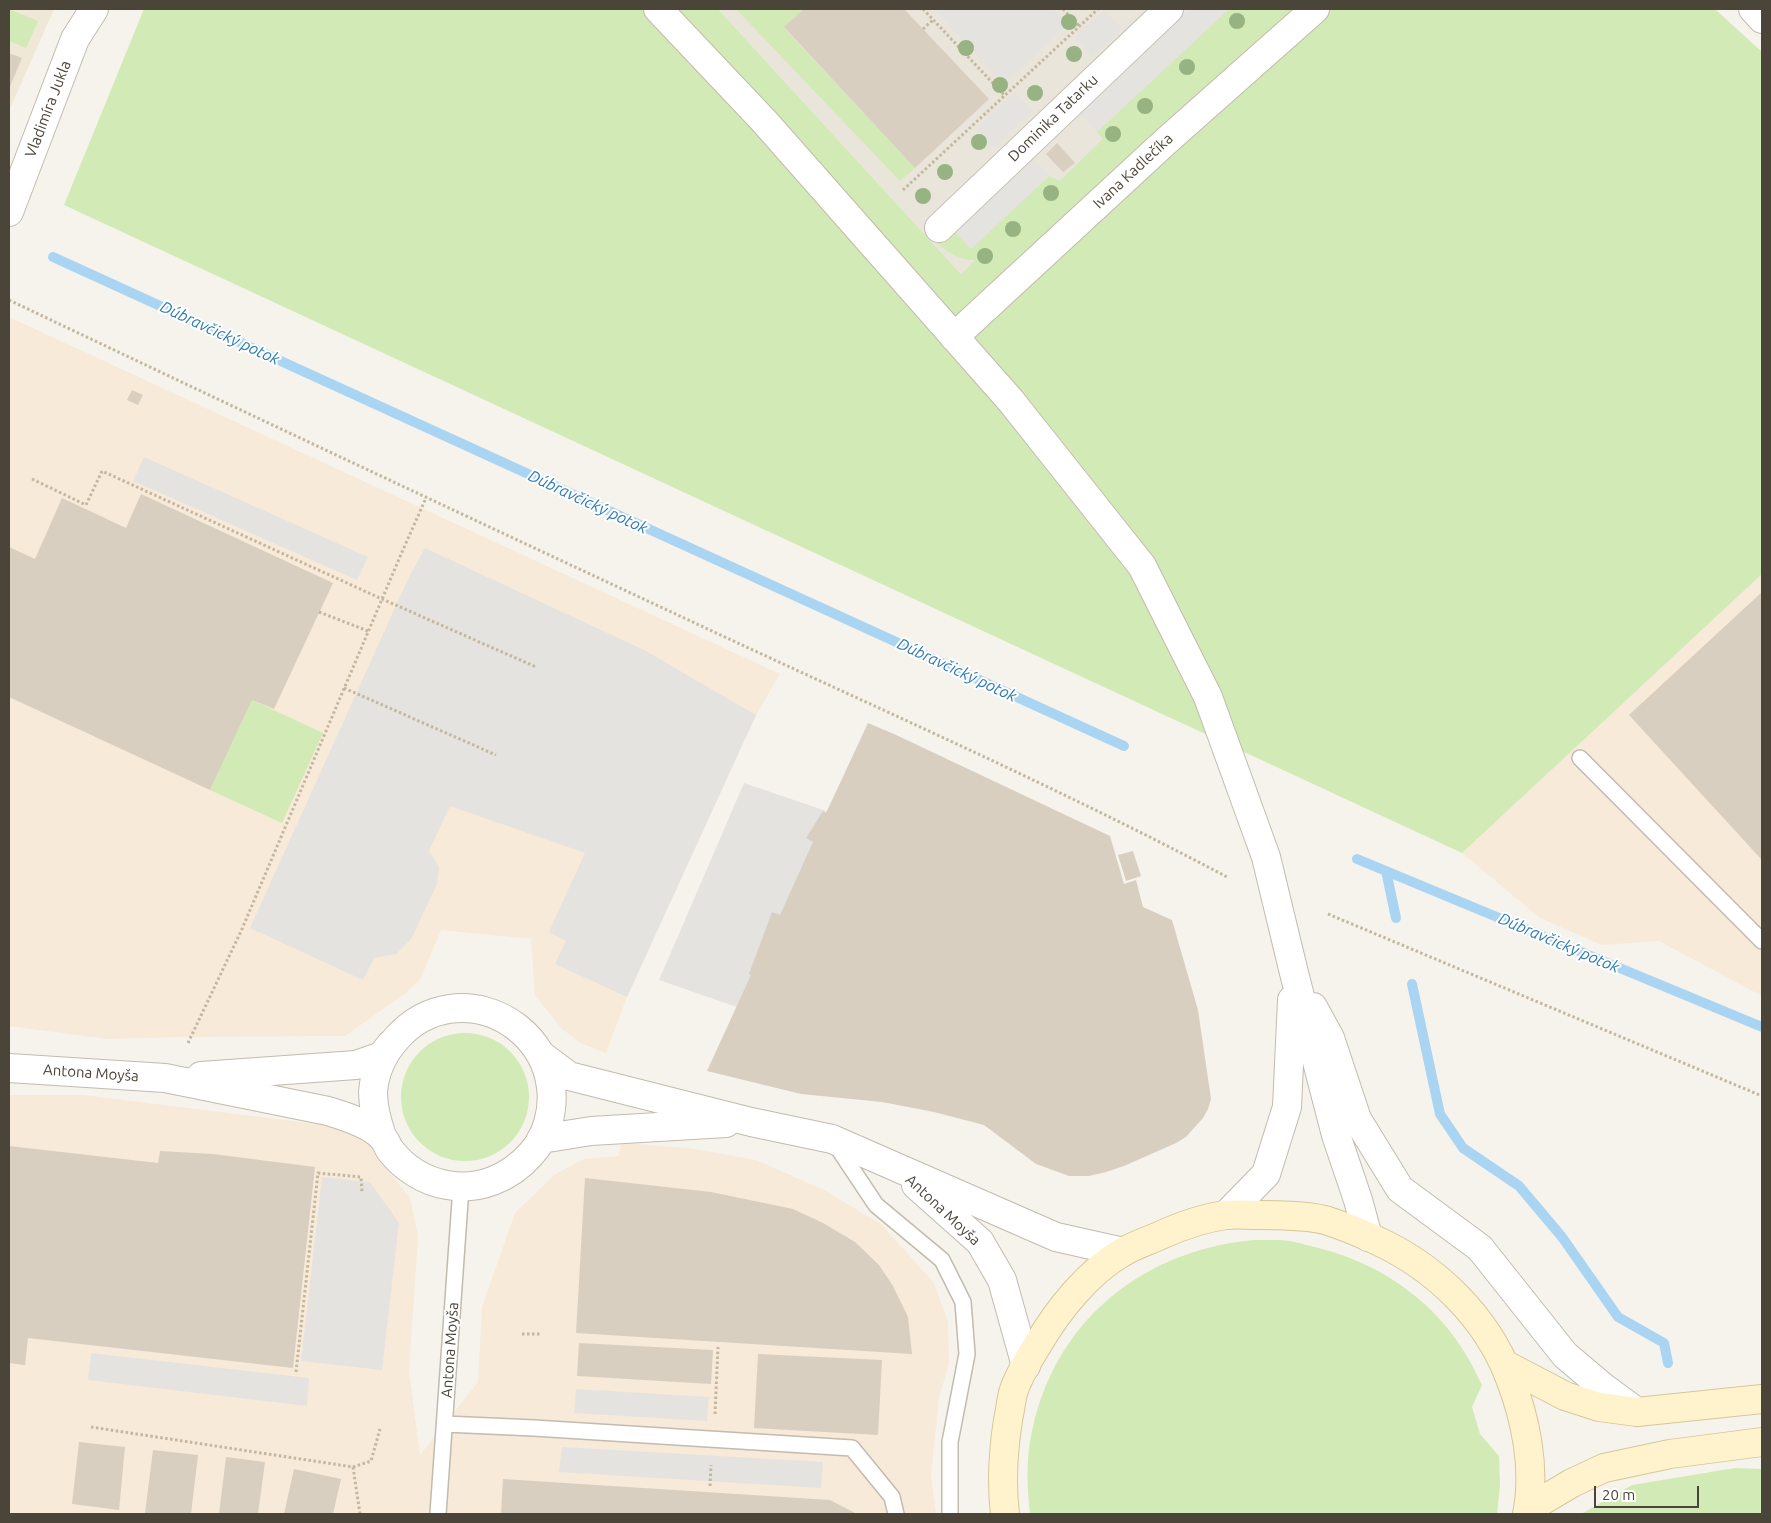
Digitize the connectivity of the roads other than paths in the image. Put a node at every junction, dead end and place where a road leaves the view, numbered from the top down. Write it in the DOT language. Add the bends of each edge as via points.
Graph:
graph roads {
  1 [pos="94,9"];
  2 [pos="658,9"];
  3 [pos="1169,9"];
  4 [pos="1315,9"];
  5 [pos="1753,9"];
  6 [pos="1762,19"];
  7 [pos="9,212"];
  8 [pos="938,228"];
  9 [pos="954,337"];
  10 [pos="1580,758"];
  11 [pos="1762,941"];
  12 [pos="1294,973"];
  13 [pos="395,1039"];
  14 [pos="541,1055"];
  15 [pos="11,1067"];
  16 [pos="165,1078"];
  17 [pos="751,1122"];
  18 [pos="382,1136"];
  19 [pos="541,1139"];
  20 [pos="832,1139"];
  21 [pos="898,1169"];
  22 [pos="461,1187"];
  23 [pos="1226,1215"];
  24 [pos="1368,1237"];
  25 [pos="1123,1252"];
  26 [pos="1504,1364"];
  27 [pos="1026,1366"];
  28 [pos="1762,1399"];
  29 [pos="1637,1412"];
  30 [pos="445,1424"];
  31 [pos="1762,1442"];
  32 [pos="1528,1512"];
  33 [pos="438,1514"];
  34 [pos="896,1514"];
  35 [pos="950,1514"];
  36 [pos="1005,1514"];
  1 -- 7 [label="street, Vladimíra Jukla" via="75,38"];
  2 -- 9 [label="street" via="764,121"];
  3 -- 8 [label="street, Dominika Tatarku"];
  4 -- 9 [label="street, Ivana Kadlečíka"];
  5 -- 6 [label="street"];
  9 -- 12 [label="street" via="1011,401 1142,566 1208,696 1266,857"];
  10 -- 11 [label="lane"];
  12 -- 23 [label="street" via="1287,1107 1266,1174"];
  12 -- 24 [label="street" via="1336,1135"];
  12 -- 29 [label="street" via="1330,1038 1357,1119 1400,1189 1480,1248 1565,1355"];
  13 -- 14 [label="street" via="431,1014 466,1008 500,1016 513,1024 534,1043"];
  13 -- 16 [label="street, Antona Moyša" via="382,1056 356,1065"];
  13 -- 18 [label="street" via="380,1064 373,1093"];
  14 -- 17 [label="street, Antona Moyša" via="570,1076"];
  14 -- 19 [label="street" via="550,1078 552,1097 550,1116"];
  15 -- 16 [label="street, Antona Moyša"];
  16 -- 18 [label="street, Antona Moyša" via="328,1111 354,1119"];
  17 -- 19 [label="street, Antona Moyša" via="591,1131"];
  17 -- 20 [label="street, Antona Moyša"];
  18 -- 22 [label="street" via="398,1159 420,1176"];
  19 -- 22 [label="street" via="525,1161 502,1178"];
  20 -- 21 [label="street, Antona Moyša"];
  20 -- 35 [label="lane" via="876,1205 942,1260 963,1302 967,1354 950,1442"];
  21 -- 25 [label="street, Antona Moyša" via="1056,1237"];
  21 -- 27 [label="street, Antona Moyša" via="980,1242 1002,1280"];
  22 -- 30 [label="lane, Antona Moyša"];
  23 -- 24 [label="main road" via="1277,1215 1324,1220"];
  23 -- 25 [label="main road" via="1174,1229"];
  24 -- 26 [label="main road" via="1404,1253 1439,1279 1486,1332"];
  25 -- 27 [label="main road" via="1072,1295 1051,1322"];
  26 -- 29 [label="main road" via="1565,1396 1599,1407"];
  26 -- 32 [label="main road" via="1518,1398 1526,1434 1530,1471"];
  27 -- 36 [label="main road" via="1013,1392 1002,1457"];
  28 -- 29 [label="main road"];
  30 -- 33 [label="lane, Antona Moyša"];
  30 -- 34 [label="lane" via="852,1448 892,1497"];
  31 -- 32 [label="main road" via="1670,1454 1604,1468 1572,1483"];
}
